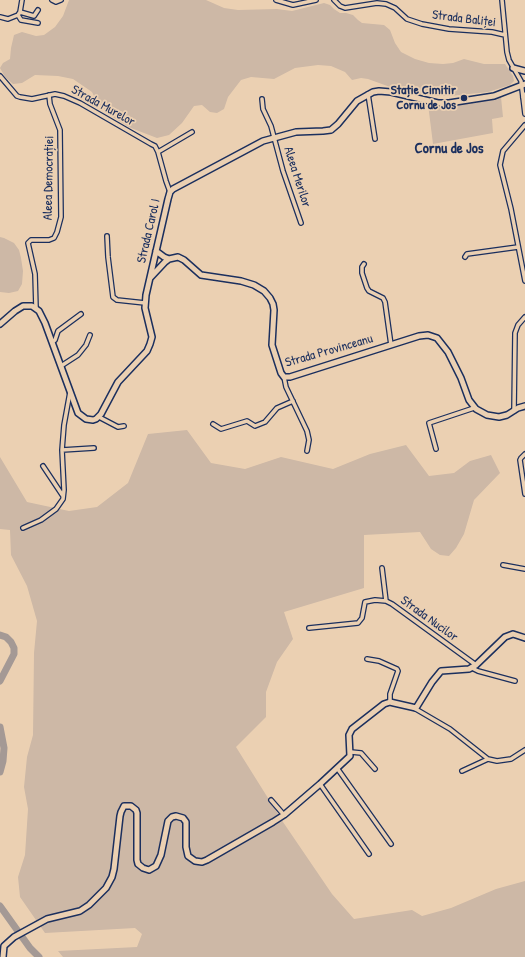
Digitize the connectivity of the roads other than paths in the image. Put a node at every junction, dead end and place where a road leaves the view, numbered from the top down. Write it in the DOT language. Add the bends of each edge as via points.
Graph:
graph roads {
  1 [pos="22,0"];
  2 [pos="52,0"];
  3 [pos="61,0"];
  4 [pos="276,0"];
  5 [pos="316,0"];
  6 [pos="334,0"];
  7 [pos="502,0"];
  8 [pos="38,10"];
  9 [pos="19,14"];
  10 [pos="0,17"];
  11 [pos="38,24"];
  12 [pos="505,35"];
  13 [pos="513,68"];
  14 [pos="525,71"];
  15 [pos="0,76"];
  16 [pos="523,84"];
  17 [pos="368,94"];
  18 [pos="49,95"];
  19 [pos="524,96"];
  20 [pos="262,99"];
  21 [pos="525,114"];
  22 [pos="525,124"];
  23 [pos="192,132"];
  24 [pos="273,137"];
  25 [pos="375,139"];
  26 [pos="158,152"];
  27 [pos="170,192"];
  28 [pos="301,223"];
  29 [pos="107,236"];
  30 [pos="518,247"];
  31 [pos="156,251"];
  32 [pos="465,257"];
  33 [pos="169,259"];
  34 [pos="364,264"];
  35 [pos="150,279"];
  36 [pos="525,281"];
  37 [pos="145,303"];
  38 [pos="36,308"];
  39 [pos="81,314"];
  40 [pos="525,317"];
  41 [pos="0,324"];
  42 [pos="90,336"];
  43 [pos="52,342"];
  44 [pos="391,345"];
  45 [pos="61,366"];
  46 [pos="284,377"];
  47 [pos="70,390"];
  48 [pos="293,401"];
  49 [pos="525,406"];
  50 [pos="474,408"];
  51 [pos="514,411"];
  52 [pos="99,417"];
  53 [pos="212,424"];
  54 [pos="124,426"];
  55 [pos="94,448"];
  56 [pos="436,449"];
  57 [pos="62,450"];
  58 [pos="307,451"];
  59 [pos="525,454"];
  60 [pos="43,466"];
  61 [pos="525,494"];
  62 [pos="63,496"];
  63 [pos="22,528"];
  64 [pos="503,565"];
  65 [pos="382,568"];
  66 [pos="525,569"];
  67 [pos="386,601"];
  68 [pos="309,628"];
  69 [pos="525,638"];
  70 [pos="367,659"];
  71 [pos="474,667"];
  72 [pos="515,681"];
  73 [pos="390,702"];
  74 [pos="414,708"];
  75 [pos="525,750"];
  76 [pos="351,752"];
  77 [pos="488,759"];
  78 [pos="337,768"];
  79 [pos="375,769"];
  80 [pos="462,770"];
  81 [pos="320,784"];
  82 [pos="271,800"];
  83 [pos="284,815"];
  84 [pos="391,844"];
  85 [pos="369,854"];
  86 [pos="3,957"];
  1 -- 9 [label="street"];
  2 -- 3 [label="street"];
  4 -- 5 [label="street" via="293,5"];
  6 -- 12 [label="street, Strada Baliței" via="345,8 386,4 407,18 422,24"];
  7 -- 12 [label="street"];
  8 -- 9 [label="street" via="34,16"];
  9 -- 10 [label="street" via="8,19"];
  9 -- 11 [label="street" via="21,20"];
  12 -- 13 [label="street" via="508,56"];
  13 -- 14 [label="street"];
  13 -- 16 [label="street"];
  15 -- 18 [label="street, Strada Murelor" via="17,96 32,99"];
  16 -- 17 [label="street" via="494,96 450,103 438,103 384,91"];
  16 -- 19 [label="street"];
  17 -- 24 [label="street, Strada Carol I" via="357,101 331,130 296,132"];
  17 -- 25 [label="street"];
  18 -- 26 [label="street, Strada Murelor" via="59,94 80,103 151,144"];
  18 -- 38 [label="street, Aleea Democrației" via="61,137 61,217 54,238 31,240 28,243 34,274"];
  19 -- 21 [label="street"];
  20 -- 24 [label="street, Aleea Merilor"];
  22 -- 30 [label="street" via="506,146 500,158"];
  23 -- 26 [label="street"];
  24 -- 27 [label="street, Strada Carol I" via="255,144"];
  24 -- 28 [label="street, Aleea Merilor"];
  26 -- 27 [label="street"];
  27 -- 31 [label="street, Strada Carol I"];
  29 -- 37 [label="street" via="113,296 117,300"];
  30 -- 32 [label="street" via="467,254"];
  30 -- 36 [label="street"];
  31 -- 33 [label="street, Strada Provinceanu"];
  31 -- 35 [label="street, Strada Carol I"];
  33 -- 35 [label="street"];
  33 -- 46 [label="street, Strada Provinceanu" via="181,258 201,275 248,283 267,294 274,310 272,345"];
  34 -- 44 [label="street" via="362,273 367,288 385,302"];
  35 -- 37 [label="street, Strada Carol I"];
  37 -- 52 [label="street, Strada Carol I" via="151,332 150,344 147,351 118,382"];
  38 -- 41 [label="street" via="28,305 18,308"];
  38 -- 43 [label="street" via="42,315"];
  39 -- 43 [label="street" via="58,330"];
  40 -- 51 [label="street" via="515,333"];
  42 -- 45 [label="street" via="78,356"];
  43 -- 45 [label="street"];
  44 -- 46 [label="street, Strada Provinceanu"];
  44 -- 50 [label="street, Strada Provinceanu" via="423,335 437,338 452,360"];
  45 -- 47 [label="street"];
  46 -- 48 [label="street"];
  47 -- 52 [label="street" via="81,417 90,420"];
  47 -- 57 [label="street"];
  48 -- 53 [label="street" via="277,408 265,422 255,426 247,421 221,430"];
  48 -- 58 [label="street" via="307,431"];
  49 -- 51 [label="street"];
  50 -- 51 [label="street" via="495,417 507,416"];
  50 -- 56 [label="street" via="429,423"];
  52 -- 54 [label="street" via="118,427"];
  55 -- 57 [label="street"];
  57 -- 62 [label="street"];
  59 -- 61 [label="street" via="520,460"];
  60 -- 62 [label="street"];
  62 -- 63 [label="street" via="56,509"];
  64 -- 66 [label="street"];
  65 -- 67 [label="street"];
  67 -- 68 [label="street, Strada Nucilor" via="365,602 362,618 358,623"];
  67 -- 71 [label="street, Strada Nucilor"];
  69 -- 71 [label="street" via="513,634 505,636"];
  70 -- 73 [label="street" via="397,669"];
  71 -- 72 [label="street, Strada Nucilor" via="478,671"];
  71 -- 74 [label="street" via="439,672 418,706"];
  73 -- 74 [label="street"];
  73 -- 76 [label="street" via="352,729 349,735"];
  74 -- 77 [label="street" via="450,729"];
  75 -- 77 [label="street" via="511,759"];
  76 -- 78 [label="street"];
  76 -- 79 [label="street" via="361,753"];
  77 -- 80 [label="street"];
  78 -- 81 [label="street"];
  78 -- 84 [label="street"];
  81 -- 83 [label="street"];
  81 -- 85 [label="street"];
  82 -- 83 [label="street"];
  83 -- 86 [label="street" via="212,857 198,862 188,856 185,820 180,816 173,816 167,825 159,861 149,870 140,866 137,860 138,813 131,806 124,806 120,816 114,869 106,888 80,911 46,919 14,937 4,946"];
}
